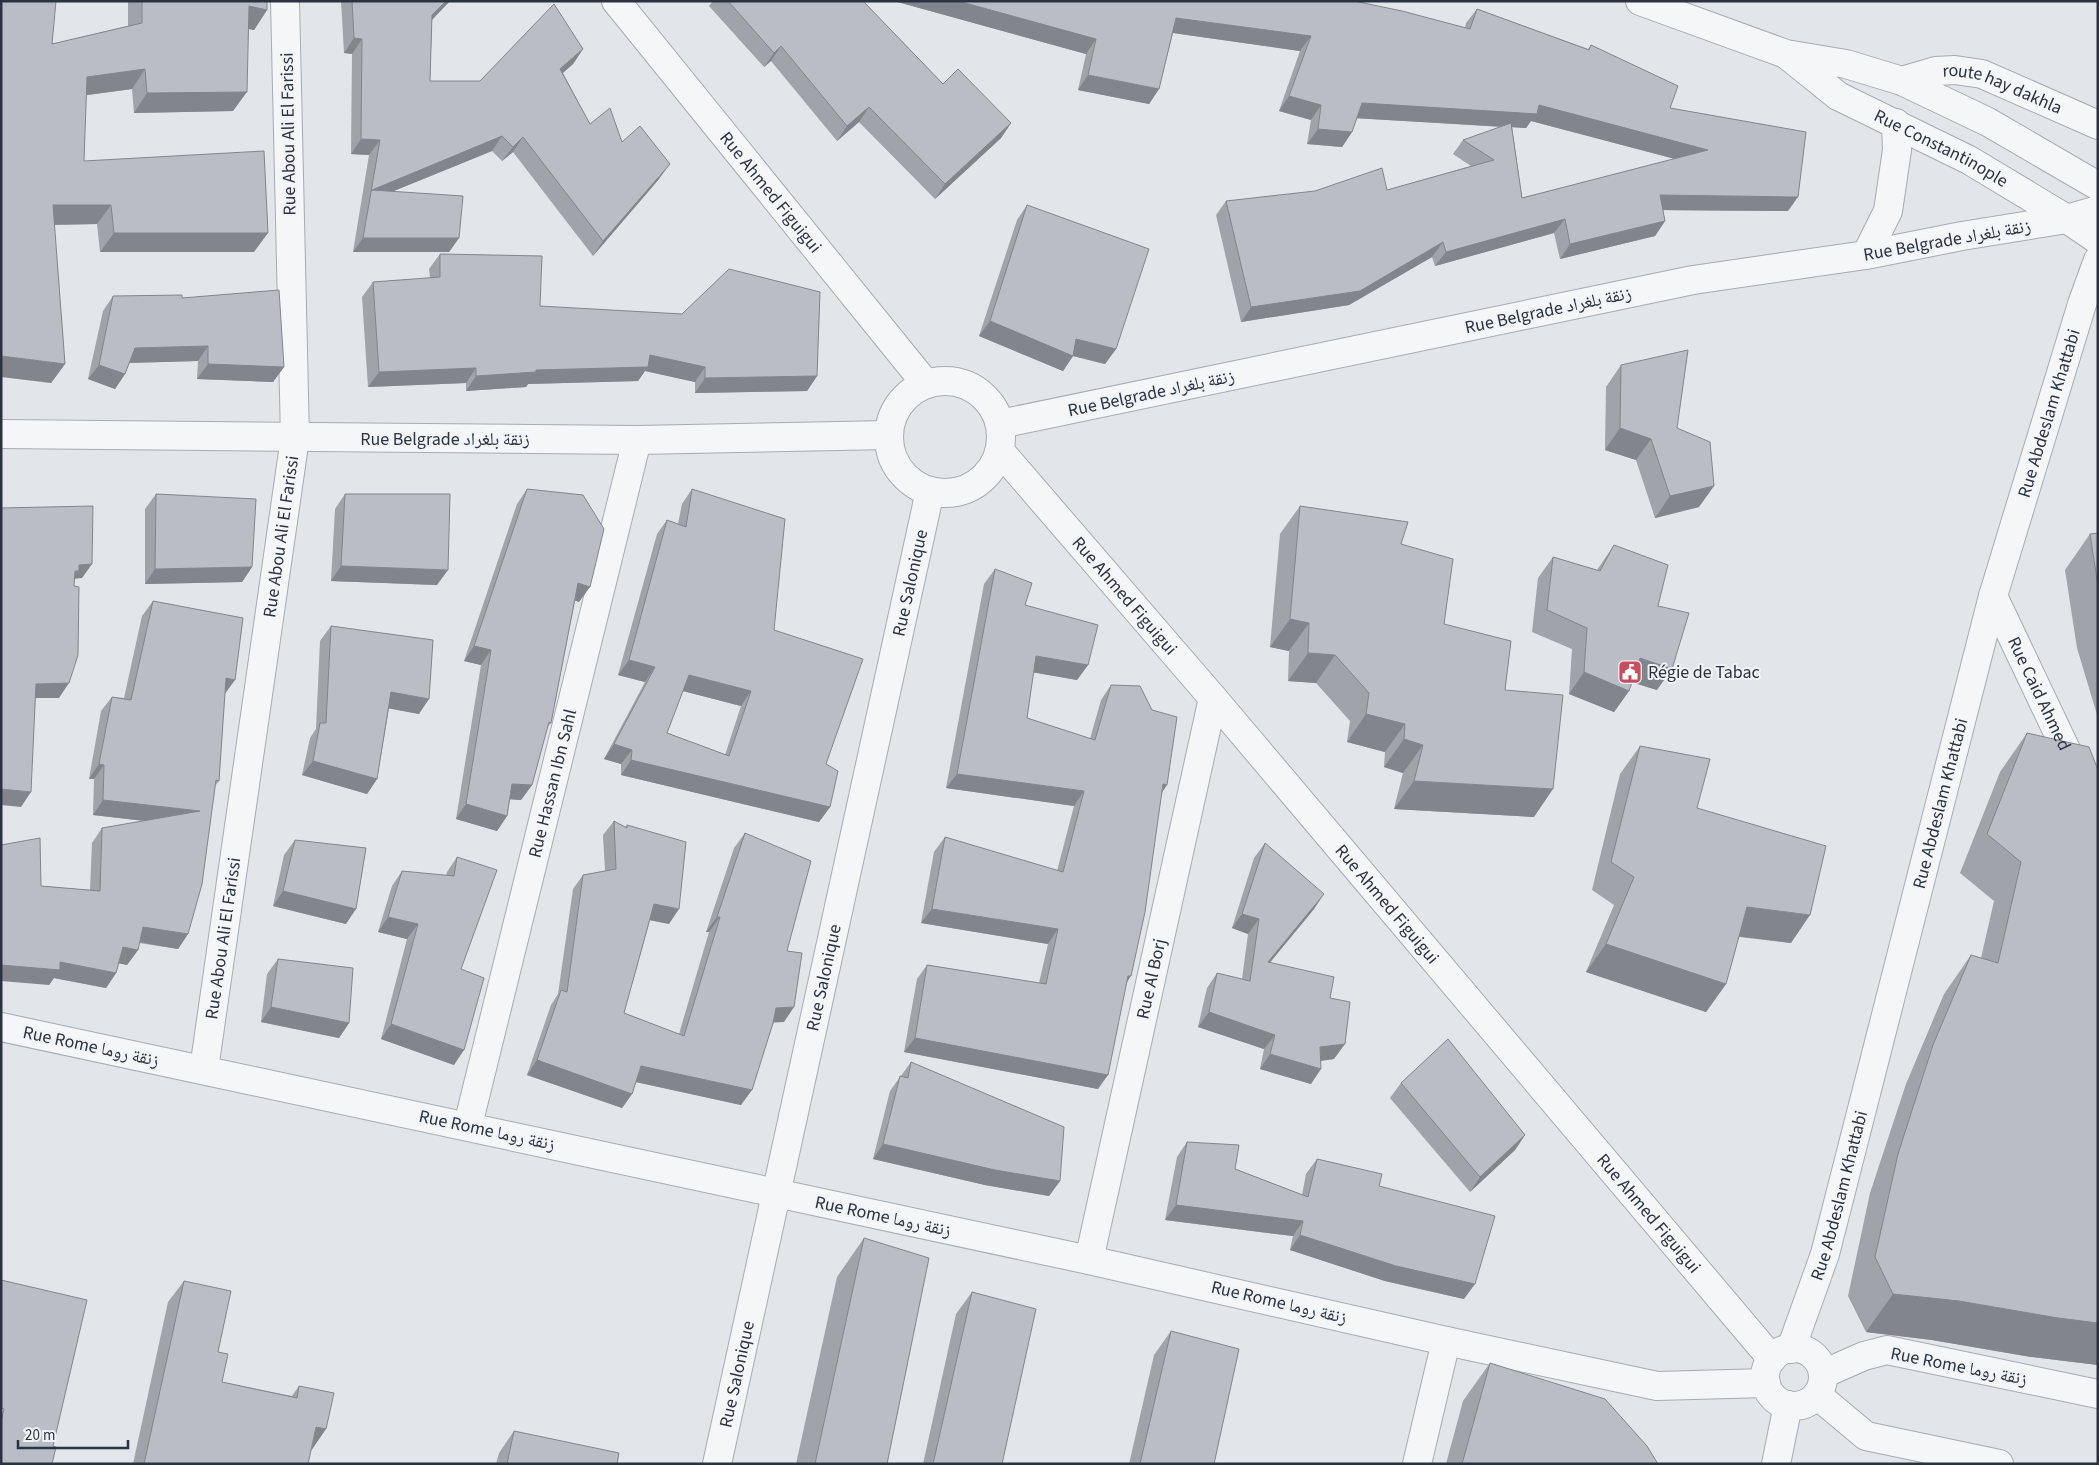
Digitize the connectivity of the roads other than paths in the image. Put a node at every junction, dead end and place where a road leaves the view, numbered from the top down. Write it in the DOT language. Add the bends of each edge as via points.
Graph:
graph roads {
  1 [pos="285,1"];
  2 [pos="616,1"];
  3 [pos="1640,1"];
  4 [pos="1786,54"];
  5 [pos="1902,81"];
  6 [pos="1896,124"];
  7 [pos="2098,125"];
  8 [pos="2098,186"];
  9 [pos="2098,210"];
  10 [pos="2067,219"];
  11 [pos="2098,240"];
  12 [pos="1866,255"];
  13 [pos="2098,260"];
  14 [pos="926,384"];
  15 [pos="1000,424"];
  16 [pos="1,434"];
  17 [pos="889,435"];
  18 [pos="295,438"];
  19 [pos="637,440"];
  20 [pos="1000,451"];
  21 [pos="930,491"];
  22 [pos="1992,596"];
  23 [pos="1213,698"];
  24 [pos="2098,817"];
  25 [pos="1,1027"];
  26 [pos="204,1069"];
  27 [pos="468,1126"];
  28 [pos="776,1193"];
  29 [pos="1089,1260"];
  30 [pos="1446,1341"];
  31 [pos="1777,1364"];
  32 [pos="1820,1384"];
  33 [pos="2098,1394"];
  34 [pos="1788,1405"];
  35 [pos="717,1464"];
  36 [pos="1417,1464"];
  37 [pos="1776,1464"];
  38 [pos="1999,1464"];
  1 -- 18 [label="street, Rue Abou Ali El Farissi"];
  2 -- 14 [label="street, Rue Ahmed Figuigui"];
  3 -- 4 [label="street, Rue Constantinople"];
  4 -- 5 [label="street, Rue Constantinople" via="1846,64"];
  4 -- 6 [label="street, Rue Constantinople" via="1838,96"];
  5 -- 7 [label="street, route hay dakhla" via="1936,71 1982,74"];
  5 -- 8 [label="street, Rue Constantinople" via="1988,122"];
  6 -- 10 [label="street, Rue Constantinople" via="1969,160"];
  6 -- 12 [label="street" via="1897,150 1888,211"];
  9 -- 10 [label="street, Rue Belgrade زنقة بلغراد"];
  10 -- 11 [label="street, Rue Constantinople"];
  10 -- 12 [label="street, Rue Belgrade زنقة بلغراد"];
  12 -- 15 [label="street, Rue Belgrade زنقة بلغراد" via="1693,280"];
  13 -- 22 [label="street, Rue Abdeslam Khattabi"];
  14 -- 15 [label="street" via="945,380 973,388 993,407"];
  14 -- 17 [label="street" via="910,393 897,408"];
  15 -- 20 [label="street"];
  16 -- 18 [label="street, Rue Belgrade زنقة بلغراد"];
  17 -- 19 [label="street, Rue Belgrade زنقة بلغراد"];
  17 -- 21 [label="street" via="891,454 900,471 913,484"];
  18 -- 19 [label="street, Rue Belgrade زنقة بلغراد"];
  18 -- 26 [label="street, Rue Abou Ali El Farissi"];
  19 -- 27 [label="street, Rue Hassan Ibn Sahl"];
  20 -- 21 [label="street" via="993,468 974,486 947,494"];
  20 -- 23 [label="street, Rue Ahmed Figuigui"];
  21 -- 28 [label="street, Rue Salonique"];
  22 -- 24 [label="street, Rue Caid Ahmed"];
  22 -- 31 [label="street, Rue Abdeslam Khattabi" via="1825,1254"];
  23 -- 29 [label="street, Rue Al Borj"];
  23 -- 31 [label="street, Rue Ahmed Figuigui"];
  25 -- 26 [label="street, Rue Rome زنقة روما"];
  26 -- 27 [label="street, Rue Rome زنقة روما"];
  27 -- 28 [label="street, Rue Rome زنقة روما"];
  28 -- 29 [label="street, Rue Rome زنقة روما"];
  28 -- 35 [label="street, Rue Salonique"];
  29 -- 30 [label="street, Rue Rome زنقة روما"];
  30 -- 31 [label="street, Rue Rome زنقة روما" via="1657,1386"];
  30 -- 36 [label="street"];
  31 -- 32 [label="street" via="1802,1350 1812,1354 1819,1363"];
  31 -- 34 [label="street" via="1772,1396"];
  32 -- 33 [label="street, Rue Rome زنقة روما" via="1864,1356 1887,1350"];
  32 -- 34 [label="street" via="1804,1404"];
  32 -- 38 [label="street" via="1866,1436"];
  34 -- 37 [label="street"];
}
